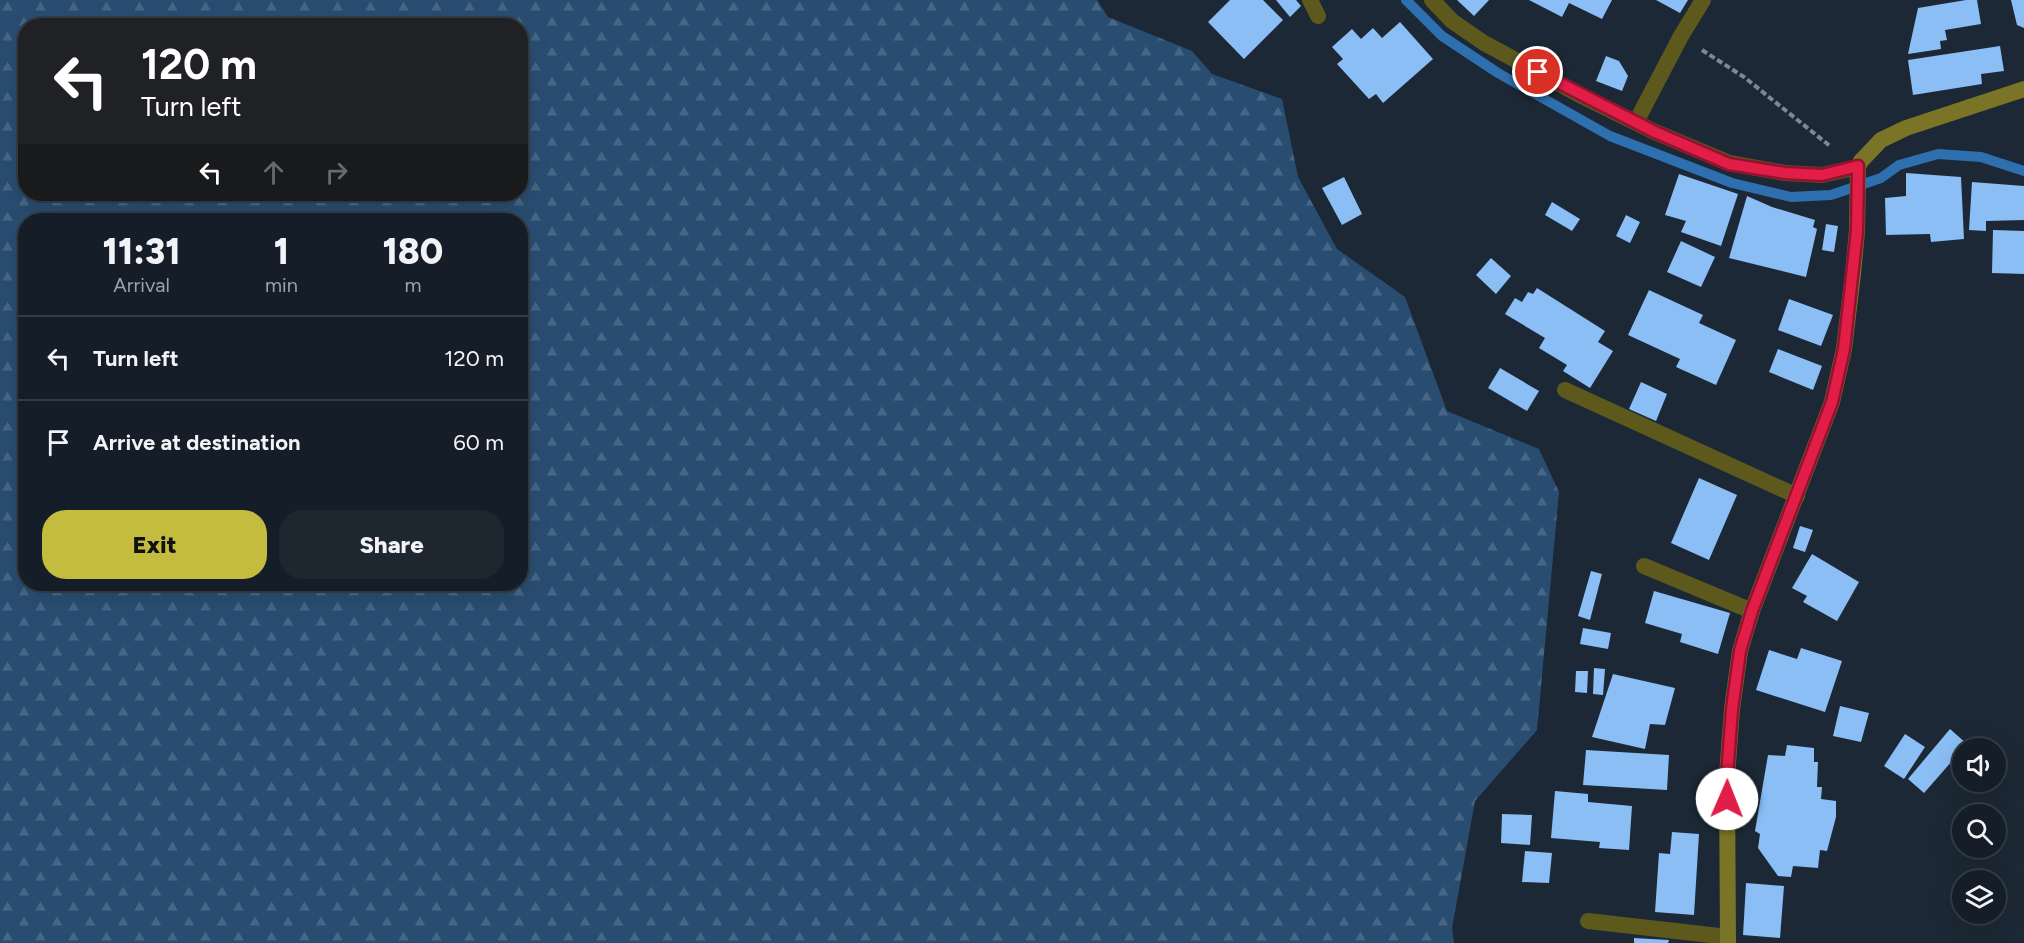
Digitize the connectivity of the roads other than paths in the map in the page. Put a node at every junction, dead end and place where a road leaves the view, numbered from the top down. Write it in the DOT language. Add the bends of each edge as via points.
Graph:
graph roads {
  1 [pos="1310,0"];
  2 [pos="1432,0"];
  3 [pos="1703,0"];
  4 [pos="1318,16"];
  5 [pos="2024,89"];
  6 [pos="1636,122"];
  7 [pos="1859,166"];
  8 [pos="1565,390"];
  9 [pos="1797,496"];
  10 [pos="1644,566"];
  11 [pos="1752,611"];
  12 [pos="1588,921"];
  13 [pos="1728,940"];
  1 -- 4 [label="street"];
  2 -- 6 [label="street" via="1452,21 1484,43"];
  3 -- 6 [label="street"];
  5 -- 7 [label="main road" via="1906,128 1881,140"];
  6 -- 7 [label="street" via="1729,164 1822,175"];
  7 -- 9 [label="main road" via="1844,349 1832,402"];
  8 -- 9 [label="street"];
  9 -- 11 [label="main road"];
  10 -- 11 [label="street"];
  11 -- 13 [label="main road" via="1740,651 1727,776"];
  12 -- 13 [label="street"];
}
